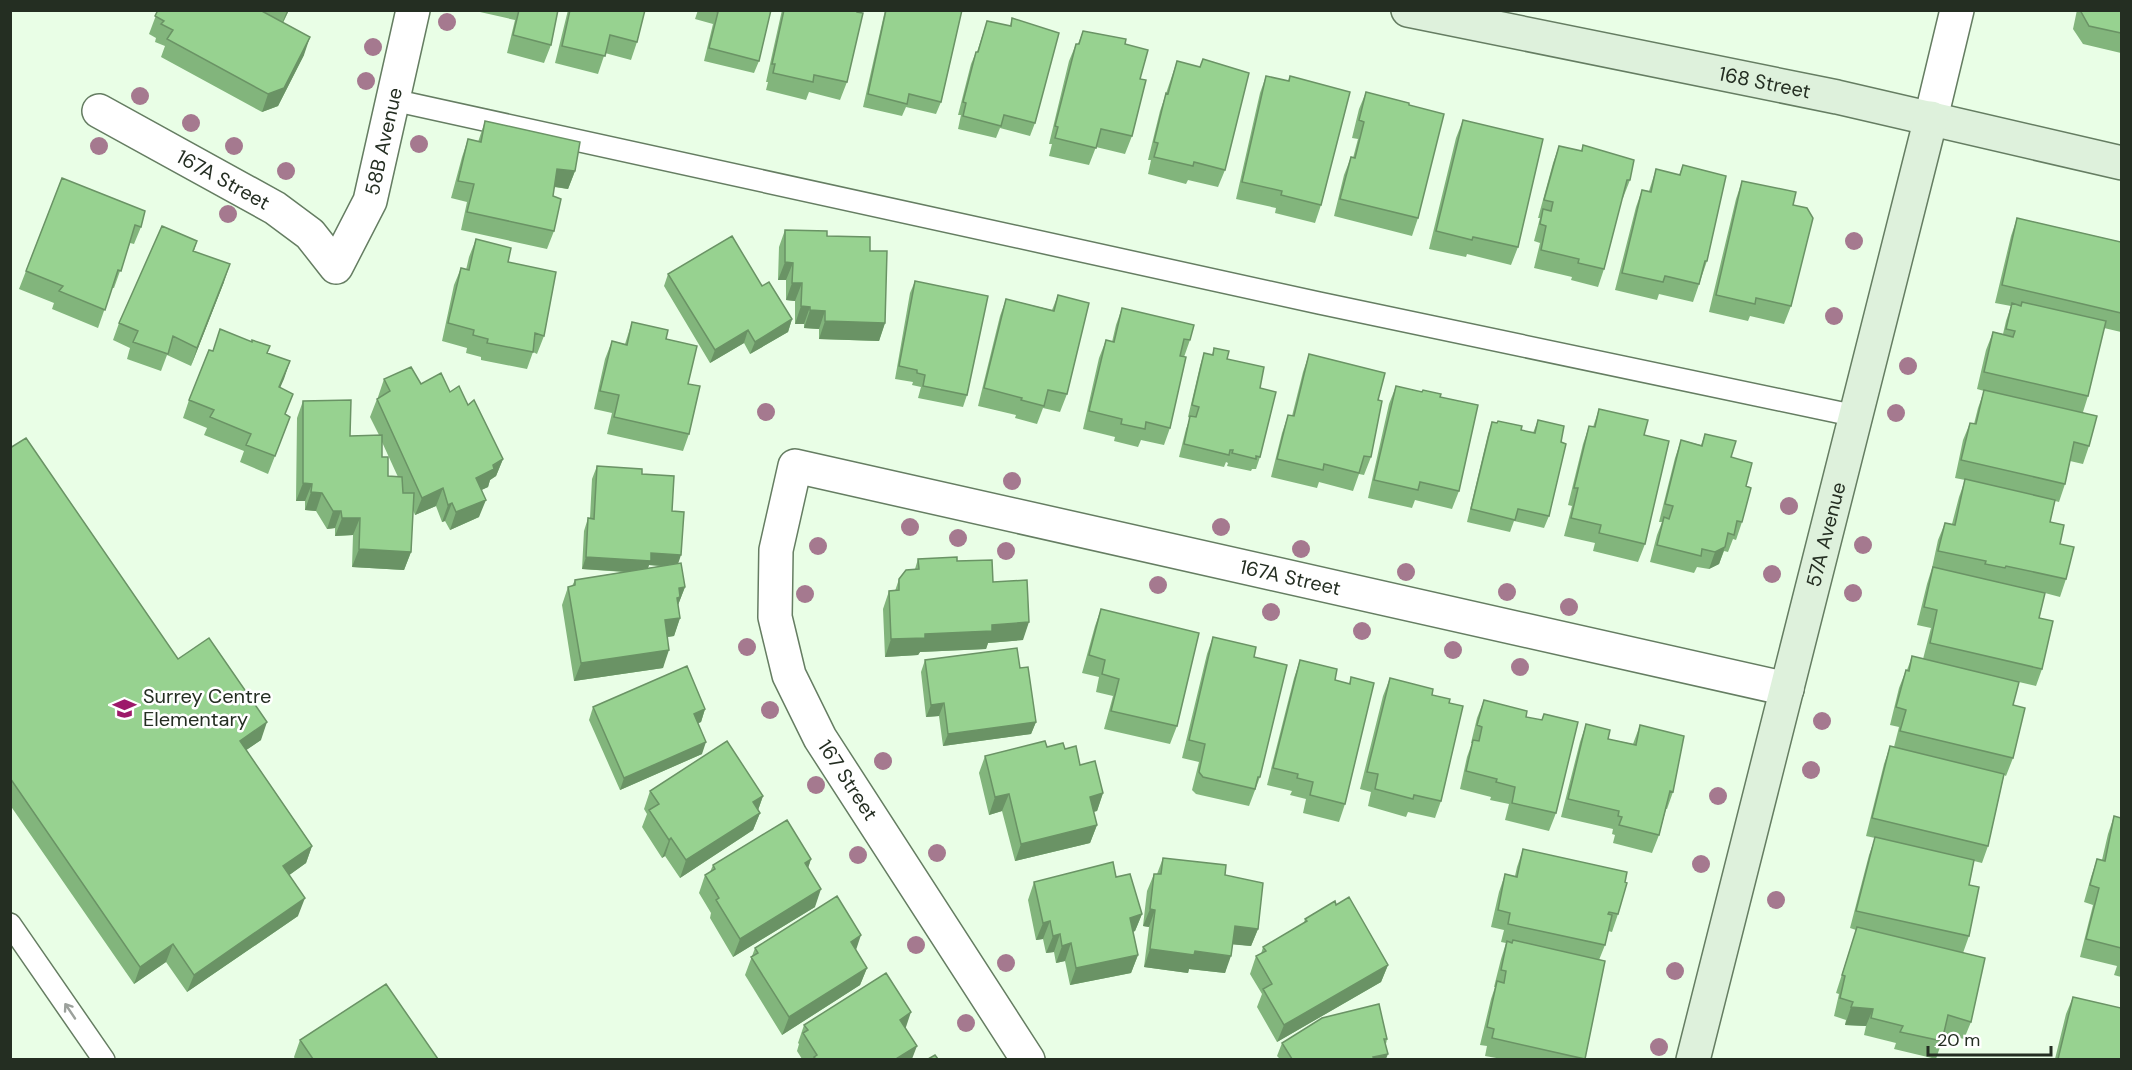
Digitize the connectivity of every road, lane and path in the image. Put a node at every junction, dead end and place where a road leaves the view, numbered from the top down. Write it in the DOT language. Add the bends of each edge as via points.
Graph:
graph roads {
  1 [pos="413,10"];
  2 [pos="1408,10"];
  3 [pos="1957,10"];
  4 [pos="393,100"];
  5 [pos="99,111"];
  6 [pos="1931,118"];
  7 [pos="2121,163"];
  8 [pos="336,267"];
  9 [pos="1856,416"];
  10 [pos="795,466"];
  11 [pos="1787,689"];
  12 [pos="10,924"];
  13 [pos="104,1059"];
  14 [pos="1028,1059"];
  15 [pos="1693,1059"];
  1 -- 4 [label="street, 58B Avenue"];
  2 -- 6 [label="street, 168 Street"];
  3 -- 6 [label="street, 57A Avenue"];
  4 -- 8 [label="street, 58B Avenue" via="370,201"];
  4 -- 9 [label="lane"];
  5 -- 8 [label="street, 167A Street" via="275,208 310,234"];
  6 -- 7 [label="street, 168 Street"];
  6 -- 9 [label="street, 57A Avenue"];
  9 -- 11 [label="street, 57A Avenue"];
  10 -- 11 [label="street, 167A Street"];
  10 -- 14 [label="street, 167 Street" via="776,550 776,617 789,675 820,738"];
  11 -- 15 [label="street, 57A Avenue"];
  13 -- 12 [label="lane, one-way"];
}
